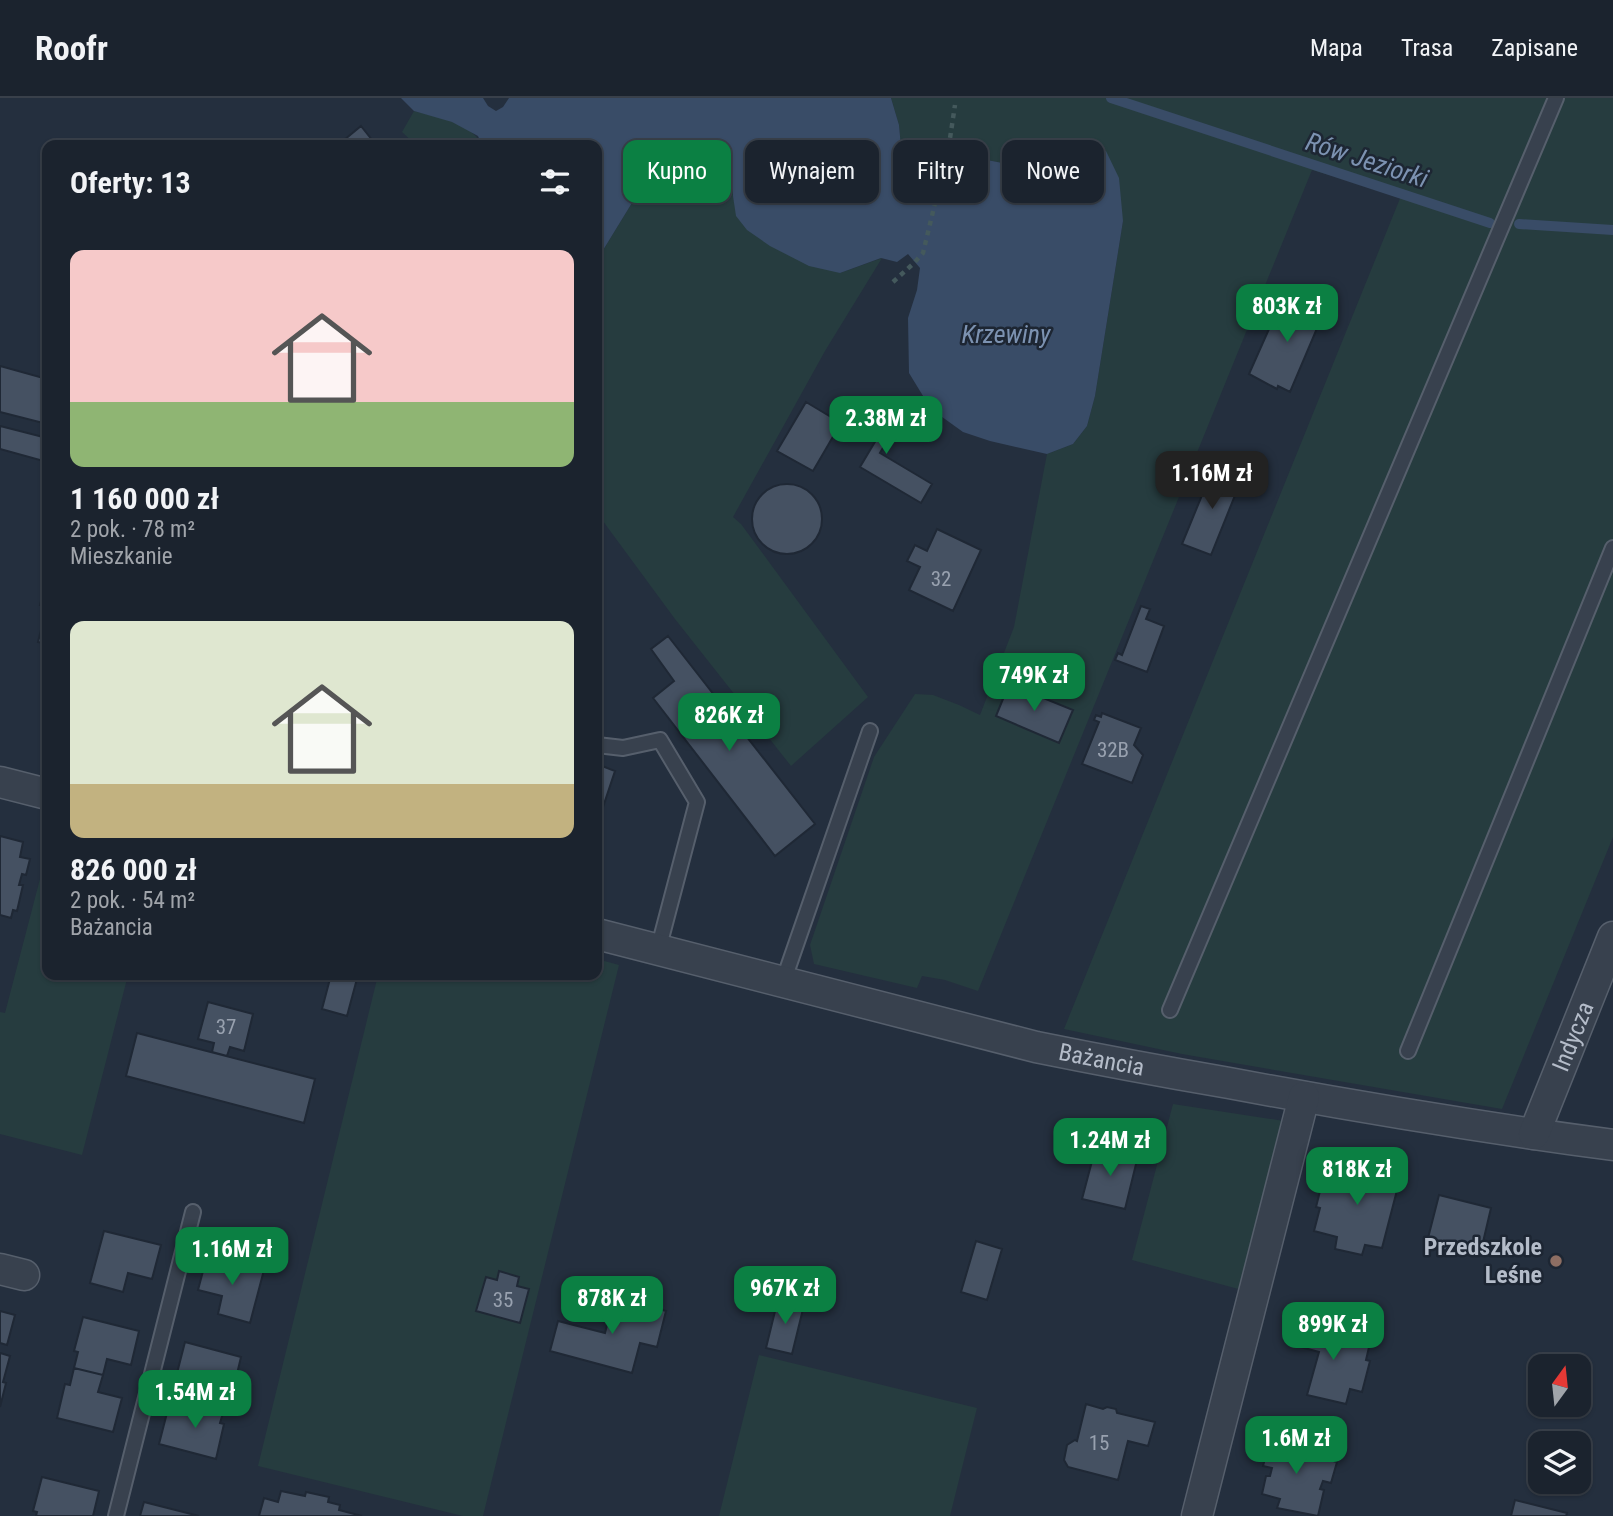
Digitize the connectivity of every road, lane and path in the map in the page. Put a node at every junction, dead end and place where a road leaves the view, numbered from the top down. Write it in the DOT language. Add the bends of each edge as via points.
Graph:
graph roads {
  1 [pos="1556,98"];
  2 [pos="955,104"];
  3 [pos="893,282"];
  4 [pos="1613,548"];
  5 [pos="870,731"];
  6 [pos="602,746"];
  7 [pos="0,782"];
  8 [pos="42,793"];
  9 [pos="602,935"];
  10 [pos="1613,937"];
  11 [pos="658,950"];
  12 [pos="783,982"];
  13 [pos="1170,1010"];
  14 [pos="1408,1051"];
  15 [pos="1304,1097"];
  16 [pos="1534,1134"];
  17 [pos="1613,1145"];
  18 [pos="193,1212"];
  19 [pos="116,1516"];
  20 [pos="1197,1516"];
  1 -- 13 [label="lane"];
  2 -- 3 [label="path" via="923,253"];
  4 -- 14 [label="lane"];
  5 -- 12 [label="lane"];
  6 -- 11 [label="lane" via="623,748 660,740 696,802"];
  7 -- 8 [label="street"];
  9 -- 11 [label="street, Bażancia"];
  10 -- 16 [label="street, Indycza"];
  11 -- 12 [label="street, Bażancia"];
  12 -- 15 [label="street, Bażancia" via="1036,1046"];
  15 -- 16 [label="street, Bażancia"];
  15 -- 20 [label="street"];
  16 -- 17 [label="street, Bażancia"];
  18 -- 19 [label="lane"];
}
